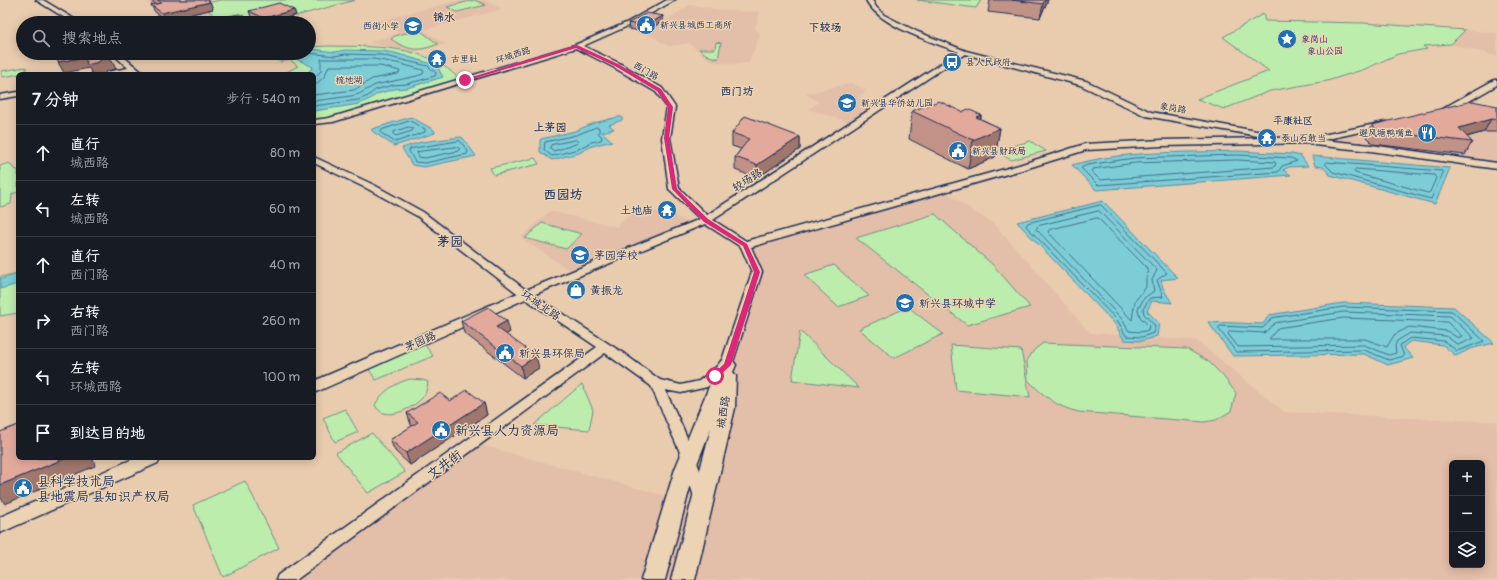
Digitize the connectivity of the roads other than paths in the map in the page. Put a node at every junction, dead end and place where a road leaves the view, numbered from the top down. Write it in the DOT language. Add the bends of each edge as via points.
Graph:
graph roads {
  1 [pos="39,0"];
  2 [pos="672,0"];
  3 [pos="869,0"];
  4 [pos="66,16"];
  5 [pos="577,46"];
  6 [pos="964,52"];
  7 [pos="123,60"];
  8 [pos="134,69"];
  9 [pos="120,72"];
  10 [pos="138,72"];
  11 [pos="1497,82"];
  12 [pos="16,94"];
  13 [pos="0,97"];
  14 [pos="1434,113"];
  15 [pos="330,120"];
  16 [pos="1396,121"];
  17 [pos="316,122"];
  18 [pos="316,126"];
  19 [pos="1291,140"];
  20 [pos="316,161"];
  21 [pos="1497,166"];
  22 [pos="706,220"];
  23 [pos="745,245"];
  24 [pos="525,294"];
  25 [pos="605,347"];
  26 [pos="727,365"];
  27 [pos="656,383"];
  28 [pos="316,386"];
  29 [pos="147,460"];
  30 [pos="702,506"];
  31 [pos="0,525"];
  32 [pos="284,580"];
  33 [pos="653,580"];
  34 [pos="683,580"];
  1 -- 4 [label="street"];
  2 -- 5 [label="street, 环城西路" via="628,24"];
  3 -- 6 [label="street, 象岗路" via="882,16"];
  5 -- 15 [label="street, 环城西路"];
  5 -- 22 [label="street, 西门路" via="659,90 671,107 666,138 674,189"];
  6 -- 19 [label="street, 象岗路" via="1083,83 1149,114"];
  6 -- 22 [label="street, 较场路"];
  7 -- 8 [label="street"];
  8 -- 9 [label="street"];
  8 -- 10 [label="street"];
  11 -- 14 [label="street" via="1449,109"];
  12 -- 13 [label="street"];
  15 -- 17 [label="street, 环城西路"];
  15 -- 18 [label="street, 环城西路"];
  16 -- 19 [label="street" via="1312,140"];
  19 -- 21 [label="street, 象岗路" via="1371,148"];
  19 -- 23 [label="street" via="1085,147"];
  20 -- 24 [label="street, 环城北路" via="420,214"];
  22 -- 23 [label="street"];
  22 -- 24 [label="street, 较场路"];
  23 -- 26 [label="street, 城西路" via="757,272"];
  24 -- 25 [label="street, 环城北路"];
  24 -- 28 [label="street, 茅园路"];
  25 -- 27 [label="street, 环城北路"];
  25 -- 32 [label="street, 文井街"];
  26 -- 27 [label="street" via="703,384 681,389"];
  26 -- 30 [label="main road, 城西路" via="726,408"];
  26 -- 33 [label="main road" via="685,469"];
  27 -- 30 [label="street" via="686,450"];
  29 -- 31 [label="street"];
  30 -- 34 [label="main road, 城西路"];
}
